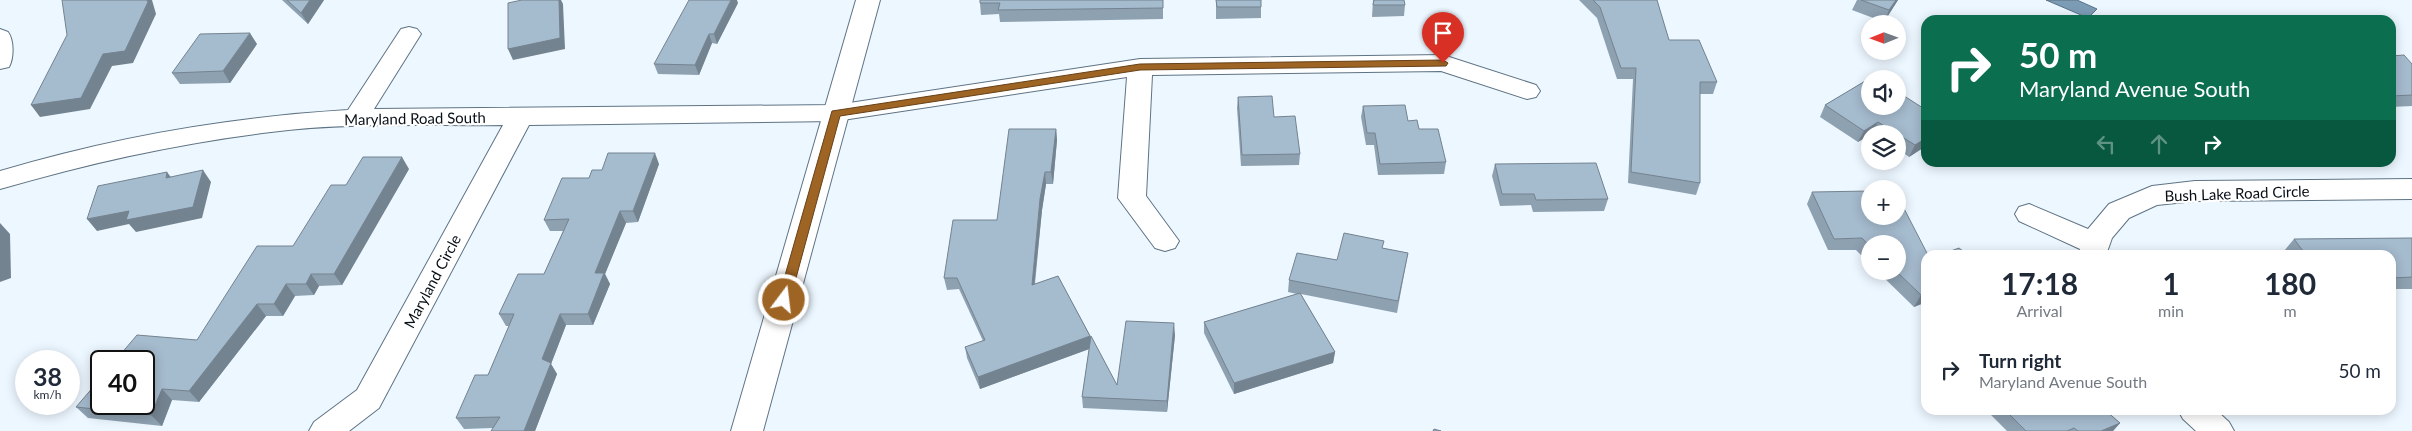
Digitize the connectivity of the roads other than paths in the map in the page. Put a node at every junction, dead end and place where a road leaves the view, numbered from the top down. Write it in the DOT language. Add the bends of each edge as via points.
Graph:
graph roads {
  1 [pos="868,0"];
  2 [pos="409,34"];
  3 [pos="0,37"];
  4 [pos="0,61"];
  5 [pos="1140,67"];
  6 [pos="1527,91"];
  7 [pos="836,113"];
  8 [pos="521,116"];
  9 [pos="356,118"];
  10 [pos="0,180"];
  11 [pos="2412,189"];
  12 [pos="2029,214"];
  13 [pos="1165,241"];
  14 [pos="2093,250"];
  15 [pos="2200,415"];
  16 [pos="325,431"];
  17 [pos="747,431"];
  18 [pos="2218,431"];
  1 -- 7 [label="street"];
  2 -- 9 [label="street"];
  3 -- 4 [label="street"];
  5 -- 6 [label="street, Maryland Road South" via="1443,63"];
  5 -- 7 [label="street, Maryland Road South"];
  5 -- 13 [label="street" via="1132,198"];
  7 -- 8 [label="street, Maryland Road South"];
  7 -- 17 [label="street"];
  8 -- 9 [label="street, Maryland Road South"];
  8 -- 16 [label="street, Maryland Circle" via="368,399"];
  9 -- 10 [label="street, Maryland Road South" via="273,123 164,138"];
  11 -- 14 [label="street, Bush Lake Road Circle" via="2195,192 2152,196 2119,211"];
  12 -- 14 [label="street"];
  15 -- 18 [label="street"];
}
